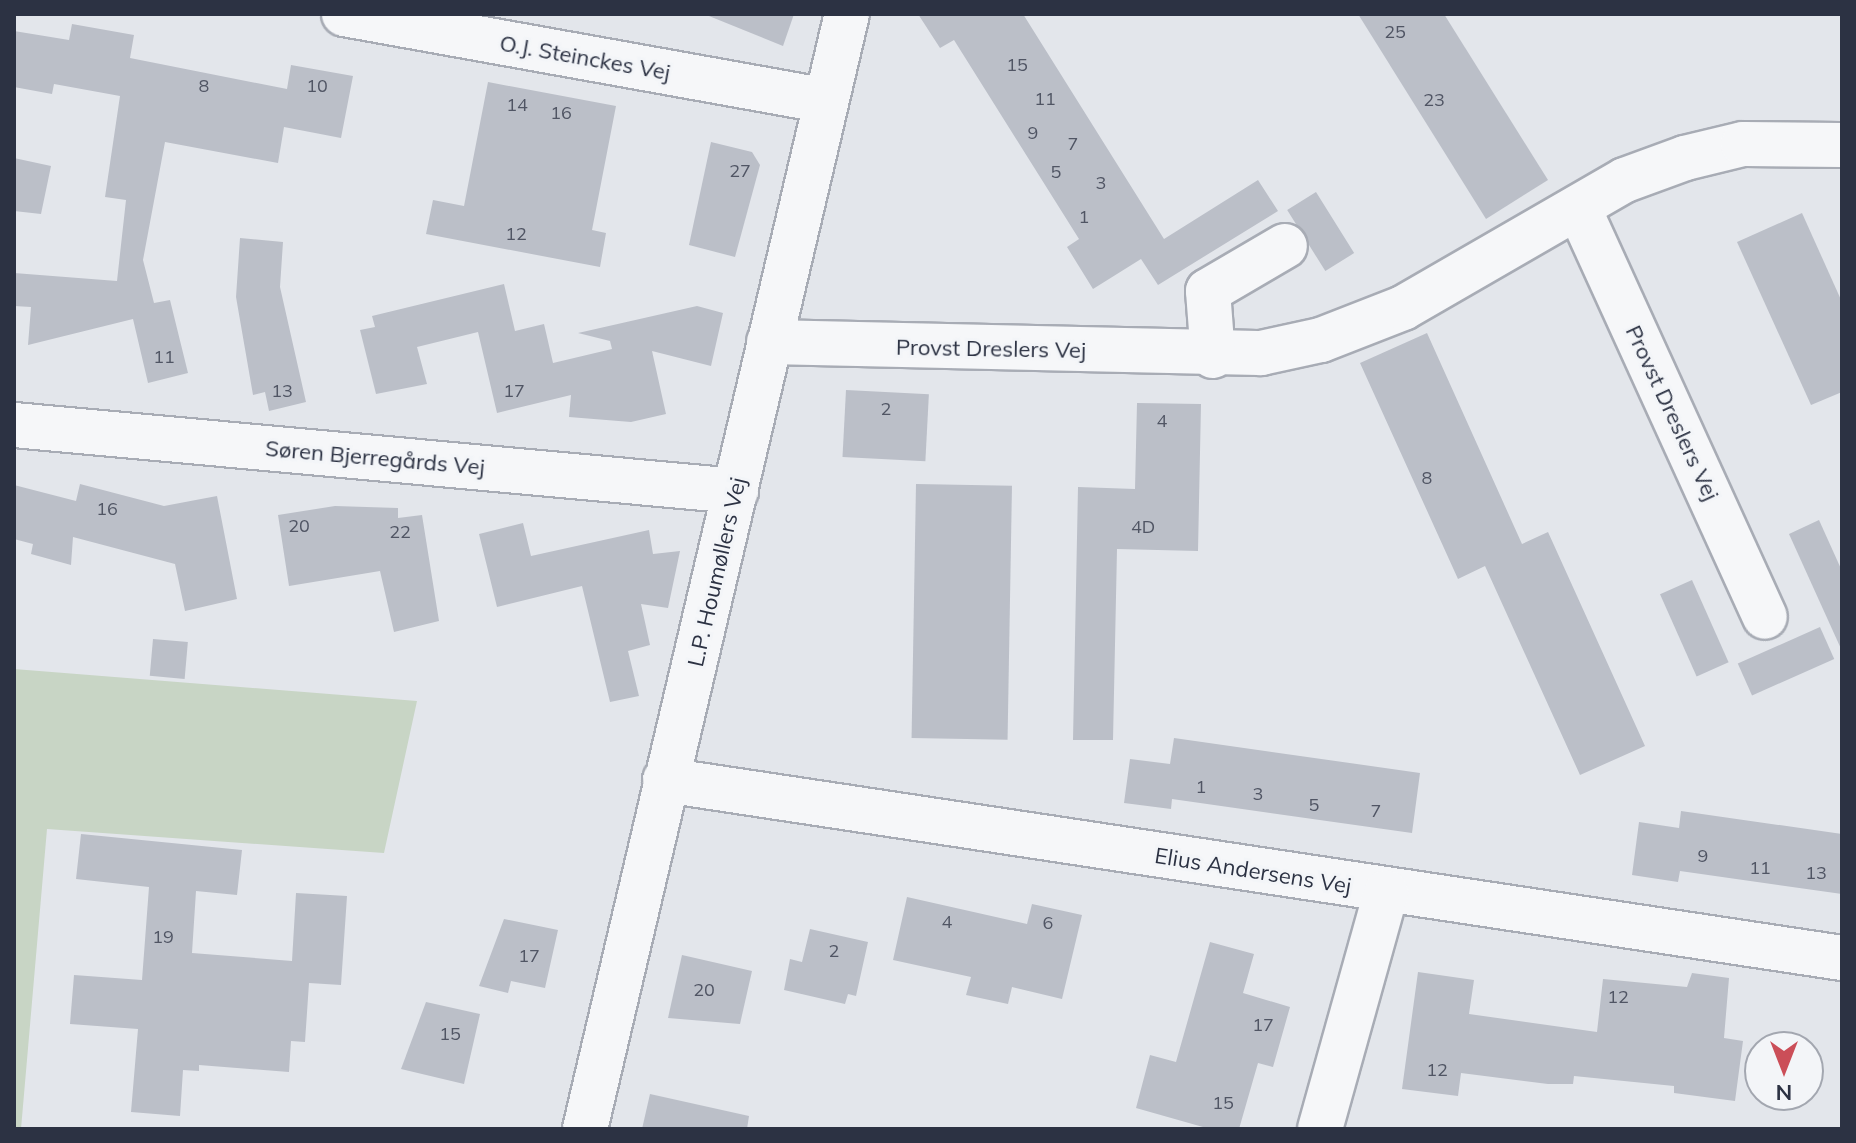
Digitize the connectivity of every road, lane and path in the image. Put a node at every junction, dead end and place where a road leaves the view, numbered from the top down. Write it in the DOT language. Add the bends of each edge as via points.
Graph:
graph roads {
  1 [pos="847,14"];
  2 [pos="373,17"];
  3 [pos="826,101"];
  4 [pos="1842,145"];
  5 [pos="1579,209"];
  6 [pos="1285,246"];
  7 [pos="769,342"];
  8 [pos="1213,356"];
  9 [pos="14,425"];
  10 [pos="736,491"];
  11 [pos="1765,617"];
  12 [pos="665,780"];
  13 [pos="1386,892"];
  14 [pos="1842,958"];
  15 [pos="585,1129"];
  16 [pos="1320,1129"];
  1 -- 3 [label="street, L.P. Houmøllers Vej"];
  2 -- 3 [label="street, O.J. Steinckes Vej"];
  3 -- 7 [label="street, L.P. Houmøllers Vej"];
  4 -- 5 [label="street, Provst Dreslers Vej" via="1743,144 1685,158"];
  5 -- 8 [label="street, Provst Dreslers Vej" via="1403,308 1321,340"];
  5 -- 11 [label="street, Provst Dreslers Vej"];
  6 -- 8 [label="street" via="1208,291"];
  7 -- 8 [label="street, Provst Dreslers Vej"];
  7 -- 10 [label="street, L.P. Houmøllers Vej"];
  9 -- 10 [label="street, Søren Bjerregårds Vej"];
  10 -- 12 [label="street, L.P. Houmøllers Vej"];
  12 -- 13 [label="street, Elius Andersens Vej"];
  12 -- 15 [label="street, L.P. Houmøllers Vej"];
  13 -- 14 [label="street, Elius Andersens Vej"];
  13 -- 16 [label="street"];
}
